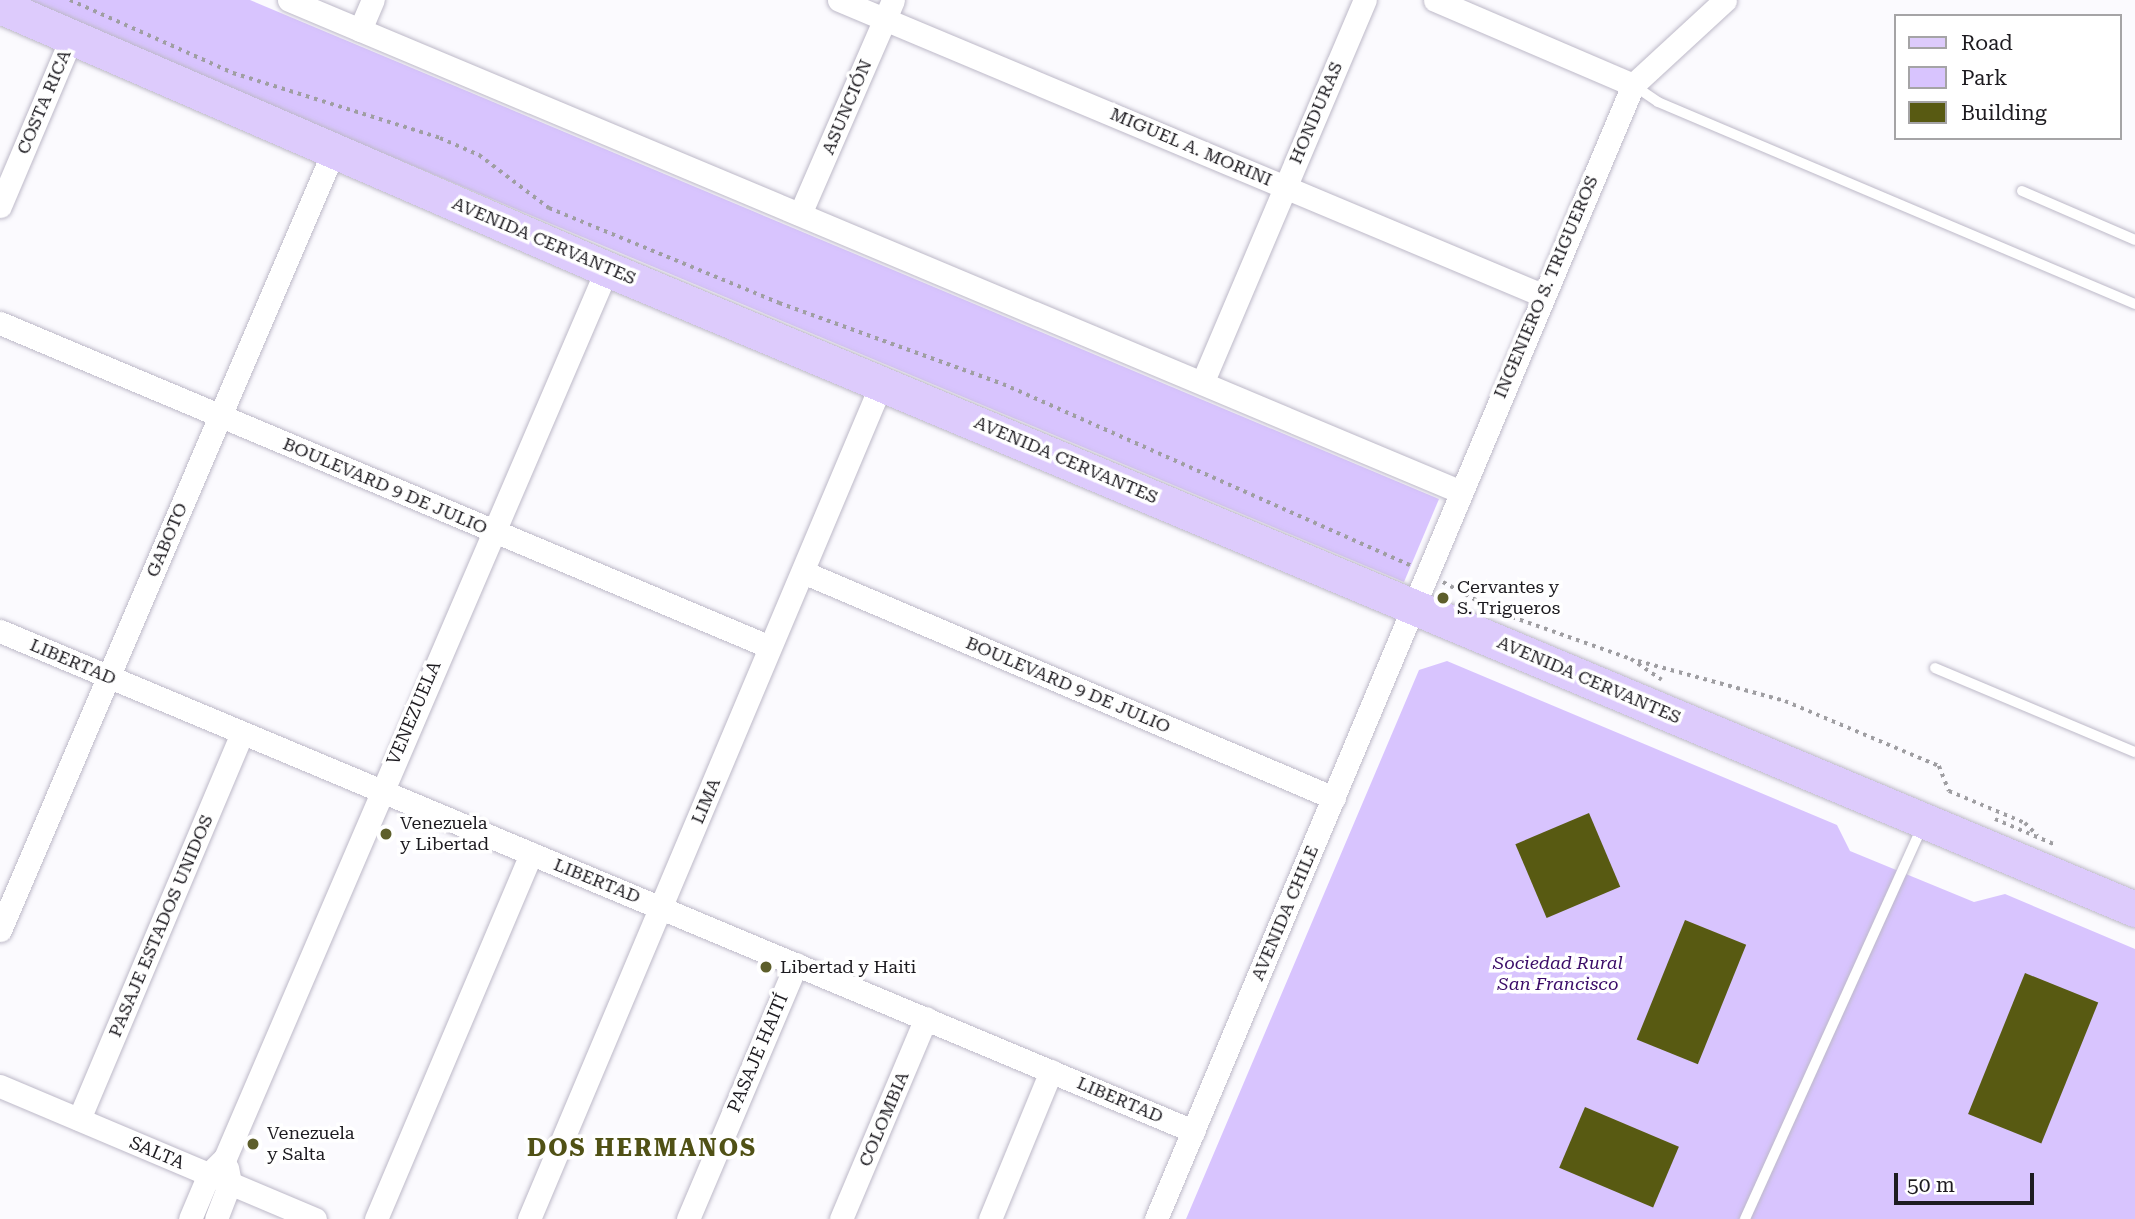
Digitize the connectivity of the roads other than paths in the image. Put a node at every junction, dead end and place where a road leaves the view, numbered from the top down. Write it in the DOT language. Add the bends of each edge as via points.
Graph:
graph roads {
  1 [pos="289,0"];
  2 [pos="373,0"];
  3 [pos="839,0"];
  4 [pos="1365,0"];
  5 [pos="1435,0"];
  6 [pos="1725,0"];
  7 [pos="0,6"];
  8 [pos="889,10"];
  9 [pos="360,30"];
  10 [pos="72,36"];
  11 [pos="1633,85"];
  12 [pos="334,150"];
  13 [pos="1284,186"];
  14 [pos="2022,191"];
  15 [pos="0,206"];
  16 [pos="800,214"];
  17 [pos="2135,240"];
  18 [pos="607,269"];
  19 [pos="1542,295"];
  20 [pos="2135,304"];
  21 [pos="0,323"];
  22 [pos="1203,381"];
  23 [pos="882,382"];
  24 [pos="220,415"];
  25 [pos="1459,491"];
  26 [pos="492,531"];
  27 [pos="803,572"];
  28 [pos="1414,606"];
  29 [pos="0,631"];
  30 [pos="770,647"];
  31 [pos="1935,668"];
  32 [pos="108,677"];
  33 [pos="242,733"];
  34 [pos="2135,752"];
  35 [pos="380,792"];
  36 [pos="1334,798"];
  37 [pos="1932,808"];
  38 [pos="531,853"];
  39 [pos="661,907"];
  40 [pos="2135,909"];
  41 [pos="0,930"];
  42 [pos="796,964"];
  43 [pos="926,1018"];
  44 [pos="1051,1071"];
  45 [pos="0,1086"];
  46 [pos="79,1119"];
  47 [pos="1193,1130"];
  48 [pos="220,1179"];
  49 [pos="190,1219"];
  50 [pos="216,1219"];
  51 [pos="315,1219"];
  52 [pos="376,1219"];
  53 [pos="529,1219"];
  54 [pos="688,1219"];
  55 [pos="841,1219"];
  56 [pos="990,1219"];
  57 [pos="1156,1219"];
  58 [pos="1745,1219"];
  1 -- 9 [label="street"];
  2 -- 9 [label="street"];
  3 -- 8 [label="street, MIGUEL A. MORINI"];
  4 -- 13 [label="street, HONDURAS"];
  5 -- 11 [label="street"];
  6 -- 11 [label="street, INGENIERO S. TRIGUEROS"];
  7 -- 10 [label="main road, AVENIDA CERVANTES"];
  8 -- 13 [label="street, MIGUEL A. MORINI"];
  8 -- 16 [label="street, ASUNCIÓN"];
  9 -- 16 [label="street"];
  10 -- 12 [label="main road, AVENIDA CERVANTES"];
  10 -- 15 [label="street, COSTA RICA"];
  11 -- 19 [label="street, INGENIERO S. TRIGUEROS"];
  11 -- 20 [label="lane" via="1658,102"];
  12 -- 18 [label="main road, AVENIDA CERVANTES"];
  12 -- 24 [label="street, GABOTO"];
  13 -- 19 [label="street, MIGUEL A. MORINI"];
  13 -- 22 [label="street, HONDURAS"];
  14 -- 17 [label="lane"];
  16 -- 22 [label="street"];
  18 -- 23 [label="main road, AVENIDA CERVANTES"];
  18 -- 26 [label="street, VENEZUELA"];
  19 -- 25 [label="street, INGENIERO S. TRIGUEROS"];
  21 -- 24 [label="street, BOULEVARD 9 DE JULIO"];
  22 -- 25 [label="street"];
  23 -- 27 [label="street, LIMA"];
  23 -- 28 [label="main road, AVENIDA CERVANTES"];
  24 -- 26 [label="street, BOULEVARD 9 DE JULIO"];
  24 -- 32 [label="street, GABOTO"];
  25 -- 28 [label="street, INGENIERO S. TRIGUEROS"];
  26 -- 30 [label="street, BOULEVARD 9 DE JULIO"];
  26 -- 35 [label="street, VENEZUELA"];
  27 -- 30 [label="street, LIMA"];
  27 -- 36 [label="street, BOULEVARD 9 DE JULIO"];
  28 -- 36 [label="street, AVENIDA CHILE"];
  28 -- 37 [label="main road, AVENIDA CERVANTES"];
  29 -- 32 [label="street, LIBERTAD"];
  30 -- 39 [label="street, LIMA"];
  31 -- 34 [label="lane"];
  32 -- 33 [label="street, LIBERTAD"];
  32 -- 41 [label="street, GABOTO"];
  33 -- 35 [label="street, LIBERTAD"];
  33 -- 46 [label="street, PASAJE ESTADOS UNIDOS"];
  35 -- 38 [label="street, LIBERTAD"];
  35 -- 48 [label="street, VENEZUELA"];
  36 -- 47 [label="street, AVENIDA CHILE"];
  37 -- 40 [label="main road, AVENIDA CERVANTES"];
  37 -- 58 [label="lane"];
  38 -- 39 [label="street, LIBERTAD"];
  38 -- 52 [label="street"];
  39 -- 42 [label="street, LIBERTAD"];
  39 -- 53 [label="street, LIMA"];
  42 -- 43 [label="street, LIBERTAD"];
  42 -- 54 [label="street, PASAJE HAITÍ"];
  43 -- 44 [label="street, LIBERTAD"];
  43 -- 55 [label="street, COLOMBIA"];
  44 -- 47 [label="street, LIBERTAD"];
  44 -- 56 [label="street"];
  45 -- 46 [label="street, SALTA"];
  46 -- 48 [label="street, SALTA"];
  47 -- 57 [label="street, AVENIDA CHILE"];
  48 -- 49 [label="street"];
  48 -- 50 [label="street"];
  48 -- 51 [label="street, SALTA"];
}
